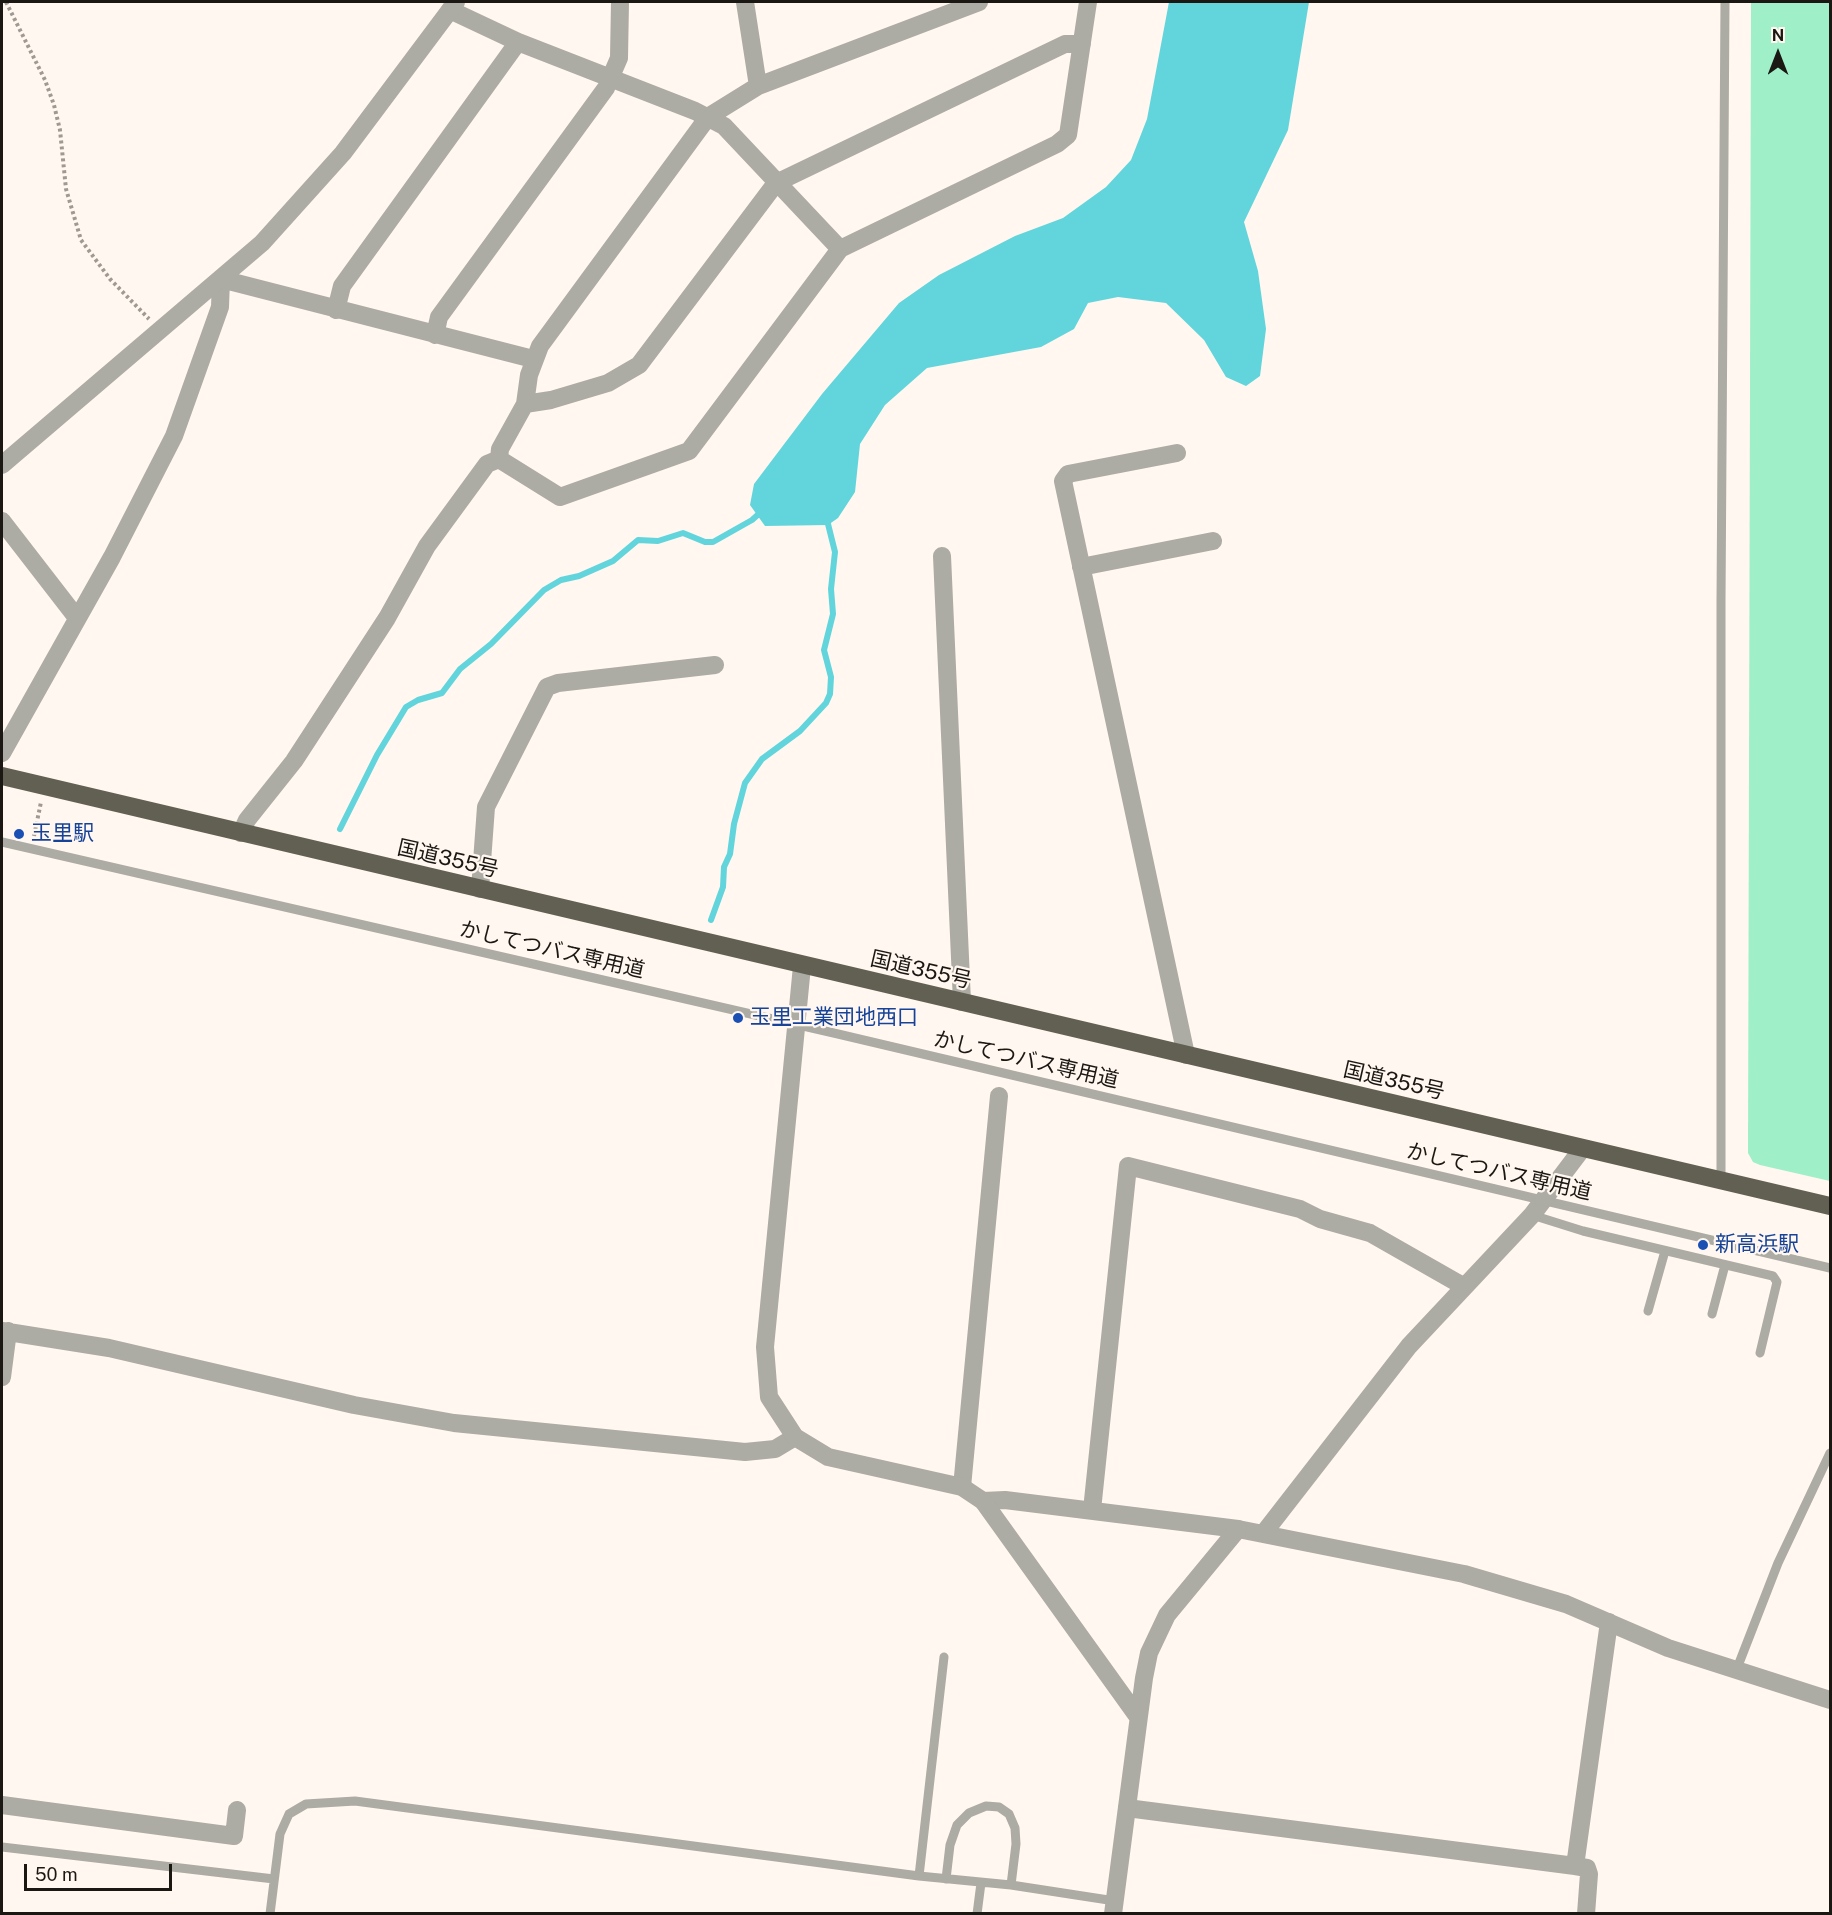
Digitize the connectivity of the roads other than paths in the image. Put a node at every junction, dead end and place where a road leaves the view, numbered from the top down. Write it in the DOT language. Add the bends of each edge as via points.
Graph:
graph roads {
  1 [pos="620,2"];
  2 [pos="745,2"];
  3 [pos="979,2"];
  4 [pos="1088,2"];
  5 [pos="1725,2"];
  6 [pos="453,6"];
  7 [pos="952,6"];
  8 [pos="518,42"];
  9 [pos="1082,44"];
  10 [pos="610,78"];
  11 [pos="758,86"];
  12 [pos="708,117"];
  13 [pos="776,183"];
  14 [pos="840,249"];
  15 [pos="221,279"];
  16 [pos="336,310"];
  17 [pos="435,335"];
  18 [pos="533,359"];
  19 [pos="525,404"];
  20 [pos="1177,453"];
  21 [pos="499,459"];
  22 [pos="2,465"];
  23 [pos="2,521"];
  24 [pos="1213,541"];
  25 [pos="942,556"];
  26 [pos="1081,567"];
  27 [pos="77,618"];
  28 [pos="714,665"];
  29 [pos="2,753"];
  30 [pos="2,776"];
  31 [pos="241,833"];
  32 [pos="2,842"];
  33 [pos="480,889"];
  34 [pos="802,966"];
  35 [pos="962,1002"];
  36 [pos="796,1025"];
  37 [pos="1186,1055"];
  38 [pos="999,1096"];
  39 [pos="1582,1149"];
  40 [pos="1721,1180"];
  41 [pos="1830,1206"];
  42 [pos="1537,1208"];
  43 [pos="1665,1251"];
  44 [pos="1725,1265"];
  45 [pos="1830,1268"];
  46 [pos="1463,1286"];
  47 [pos="1648,1311"];
  48 [pos="1712,1314"];
  49 [pos="5,1331"];
  50 [pos="1760,1353"];
  51 [pos="2,1377"];
  52 [pos="795,1437"];
  53 [pos="1830,1453"];
  54 [pos="962,1486"];
  55 [pos="983,1501"];
  56 [pos="1092,1510"];
  57 [pos="1239,1529"];
  58 [pos="1263,1534"];
  59 [pos="1609,1623"];
  60 [pos="944,1657"];
  61 [pos="1736,1671"];
  62 [pos="1830,1700"];
  63 [pos="1138,1717"];
  64 [pos="2,1805"];
  65 [pos="1127,1808"];
  66 [pos="237,1810"];
  67 [pos="2,1847"];
  68 [pos="1575,1866"];
  69 [pos="919,1876"];
  70 [pos="274,1878"];
  71 [pos="946,1878"];
  72 [pos="981,1883"];
  73 [pos="1011,1886"];
  74 [pos="1114,1907"];
  75 [pos="270,1914"];
  76 [pos="977,1914"];
  77 [pos="1586,1914"];
  1 -- 10 [label="street" via="619,58"];
  2 -- 11 [label="street"];
  3 -- 7 [label="street"];
  4 -- 9 [label="street"];
  5 -- 40 [label="lane"];
  6 -- 8 [label="street"];
  6 -- 15 [label="street" via="343,153 270,235"];
  7 -- 11 [label="street"];
  8 -- 10 [label="street"];
  8 -- 16 [label="street" via="342,286"];
  9 -- 13 [label="street" via="1065,44"];
  9 -- 14 [label="street" via="1071,129 1064,139"];
  10 -- 12 [label="street"];
  10 -- 17 [label="street" via="439,317"];
  11 -- 12 [label="street"];
  12 -- 13 [label="street" via="724,126"];
  12 -- 18 [label="street"];
  13 -- 14 [label="street"];
  13 -- 19 [label="street" via="639,365 608,383"];
  14 -- 21 [label="street" via="689,451 560,497"];
  15 -- 16 [label="street"];
  15 -- 22 [label="street"];
  15 -- 27 [label="street" via="219,307 174,436"];
  16 -- 17 [label="street"];
  17 -- 18 [label="street"];
  18 -- 19 [label="street"];
  19 -- 21 [label="street" via="500,449"];
  20 -- 26 [label="street" via="1064,477"];
  21 -- 31 [label="street" via="487,464 427,546 387,618"];
  23 -- 27 [label="street"];
  24 -- 26 [label="street"];
  25 -- 35 [label="street"];
  26 -- 37 [label="street"];
  27 -- 29 [label="street"];
  28 -- 33 [label="street" via="547,687 486,807"];
  30 -- 31 [label="highway, 国道355号"];
  31 -- 33 [label="highway, 国道355号"];
  32 -- 36 [label="lane, かしてつバス専用道"];
  33 -- 34 [label="highway, 国道355号"];
  34 -- 35 [label="highway, 国道355号"];
  34 -- 36 [label="street"];
  35 -- 37 [label="highway, 国道355号"];
  36 -- 42 [label="lane, かしてつバス専用道"];
  36 -- 52 [label="street" via="765,1347 769,1397"];
  37 -- 39 [label="highway, 国道355号"];
  38 -- 54 [label="street"];
  39 -- 40 [label="highway, 国道355号"];
  39 -- 42 [label="street"];
  40 -- 41 [label="highway, 国道355号"];
  42 -- 43 [label="lane"];
  42 -- 45 [label="lane, かしてつバス専用道"];
  42 -- 46 [label="street"];
  43 -- 44 [label="lane"];
  43 -- 47 [label="lane"];
  44 -- 48 [label="lane"];
  44 -- 50 [label="lane" via="1776,1279"];
  46 -- 56 [label="street" via="1370,1233 1300,1209 1128,1166"];
  46 -- 58 [label="street" via="1409,1346"];
  49 -- 51 [label="street"];
  49 -- 52 [label="street" via="108,1348 354,1405 454,1423 745,1452 775,1449"];
  52 -- 54 [label="street" via="828,1457"];
  53 -- 61 [label="lane" via="1778,1563"];
  54 -- 55 [label="street"];
  55 -- 56 [label="street"];
  55 -- 63 [label="street"];
  56 -- 57 [label="street"];
  57 -- 58 [label="street"];
  57 -- 63 [label="street" via="1158,1631 1149,1653"];
  58 -- 59 [label="street" via="1464,1574 1518,1588"];
  59 -- 61 [label="street"];
  59 -- 68 [label="street"];
  60 -- 69 [label="lane"];
  61 -- 62 [label="street"];
  63 -- 65 [label="street"];
  64 -- 66 [label="street" via="234,1836"];
  65 -- 68 [label="street"];
  65 -- 74 [label="street"];
  67 -- 70 [label="lane"];
  68 -- 77 [label="street" via="1587,1868 1590,1874"];
  69 -- 70 [label="lane" via="356,1802 306,1804 289,1814 280,1834"];
  69 -- 71 [label="lane"];
  70 -- 75 [label="lane"];
  71 -- 72 [label="lane"];
  71 -- 73 [label="lane" via="957,1825 969,1813 986,1806 999,1807 1009,1814 1015,1828"];
  72 -- 73 [label="lane"];
  72 -- 76 [label="lane"];
  73 -- 74 [label="lane"];
}
